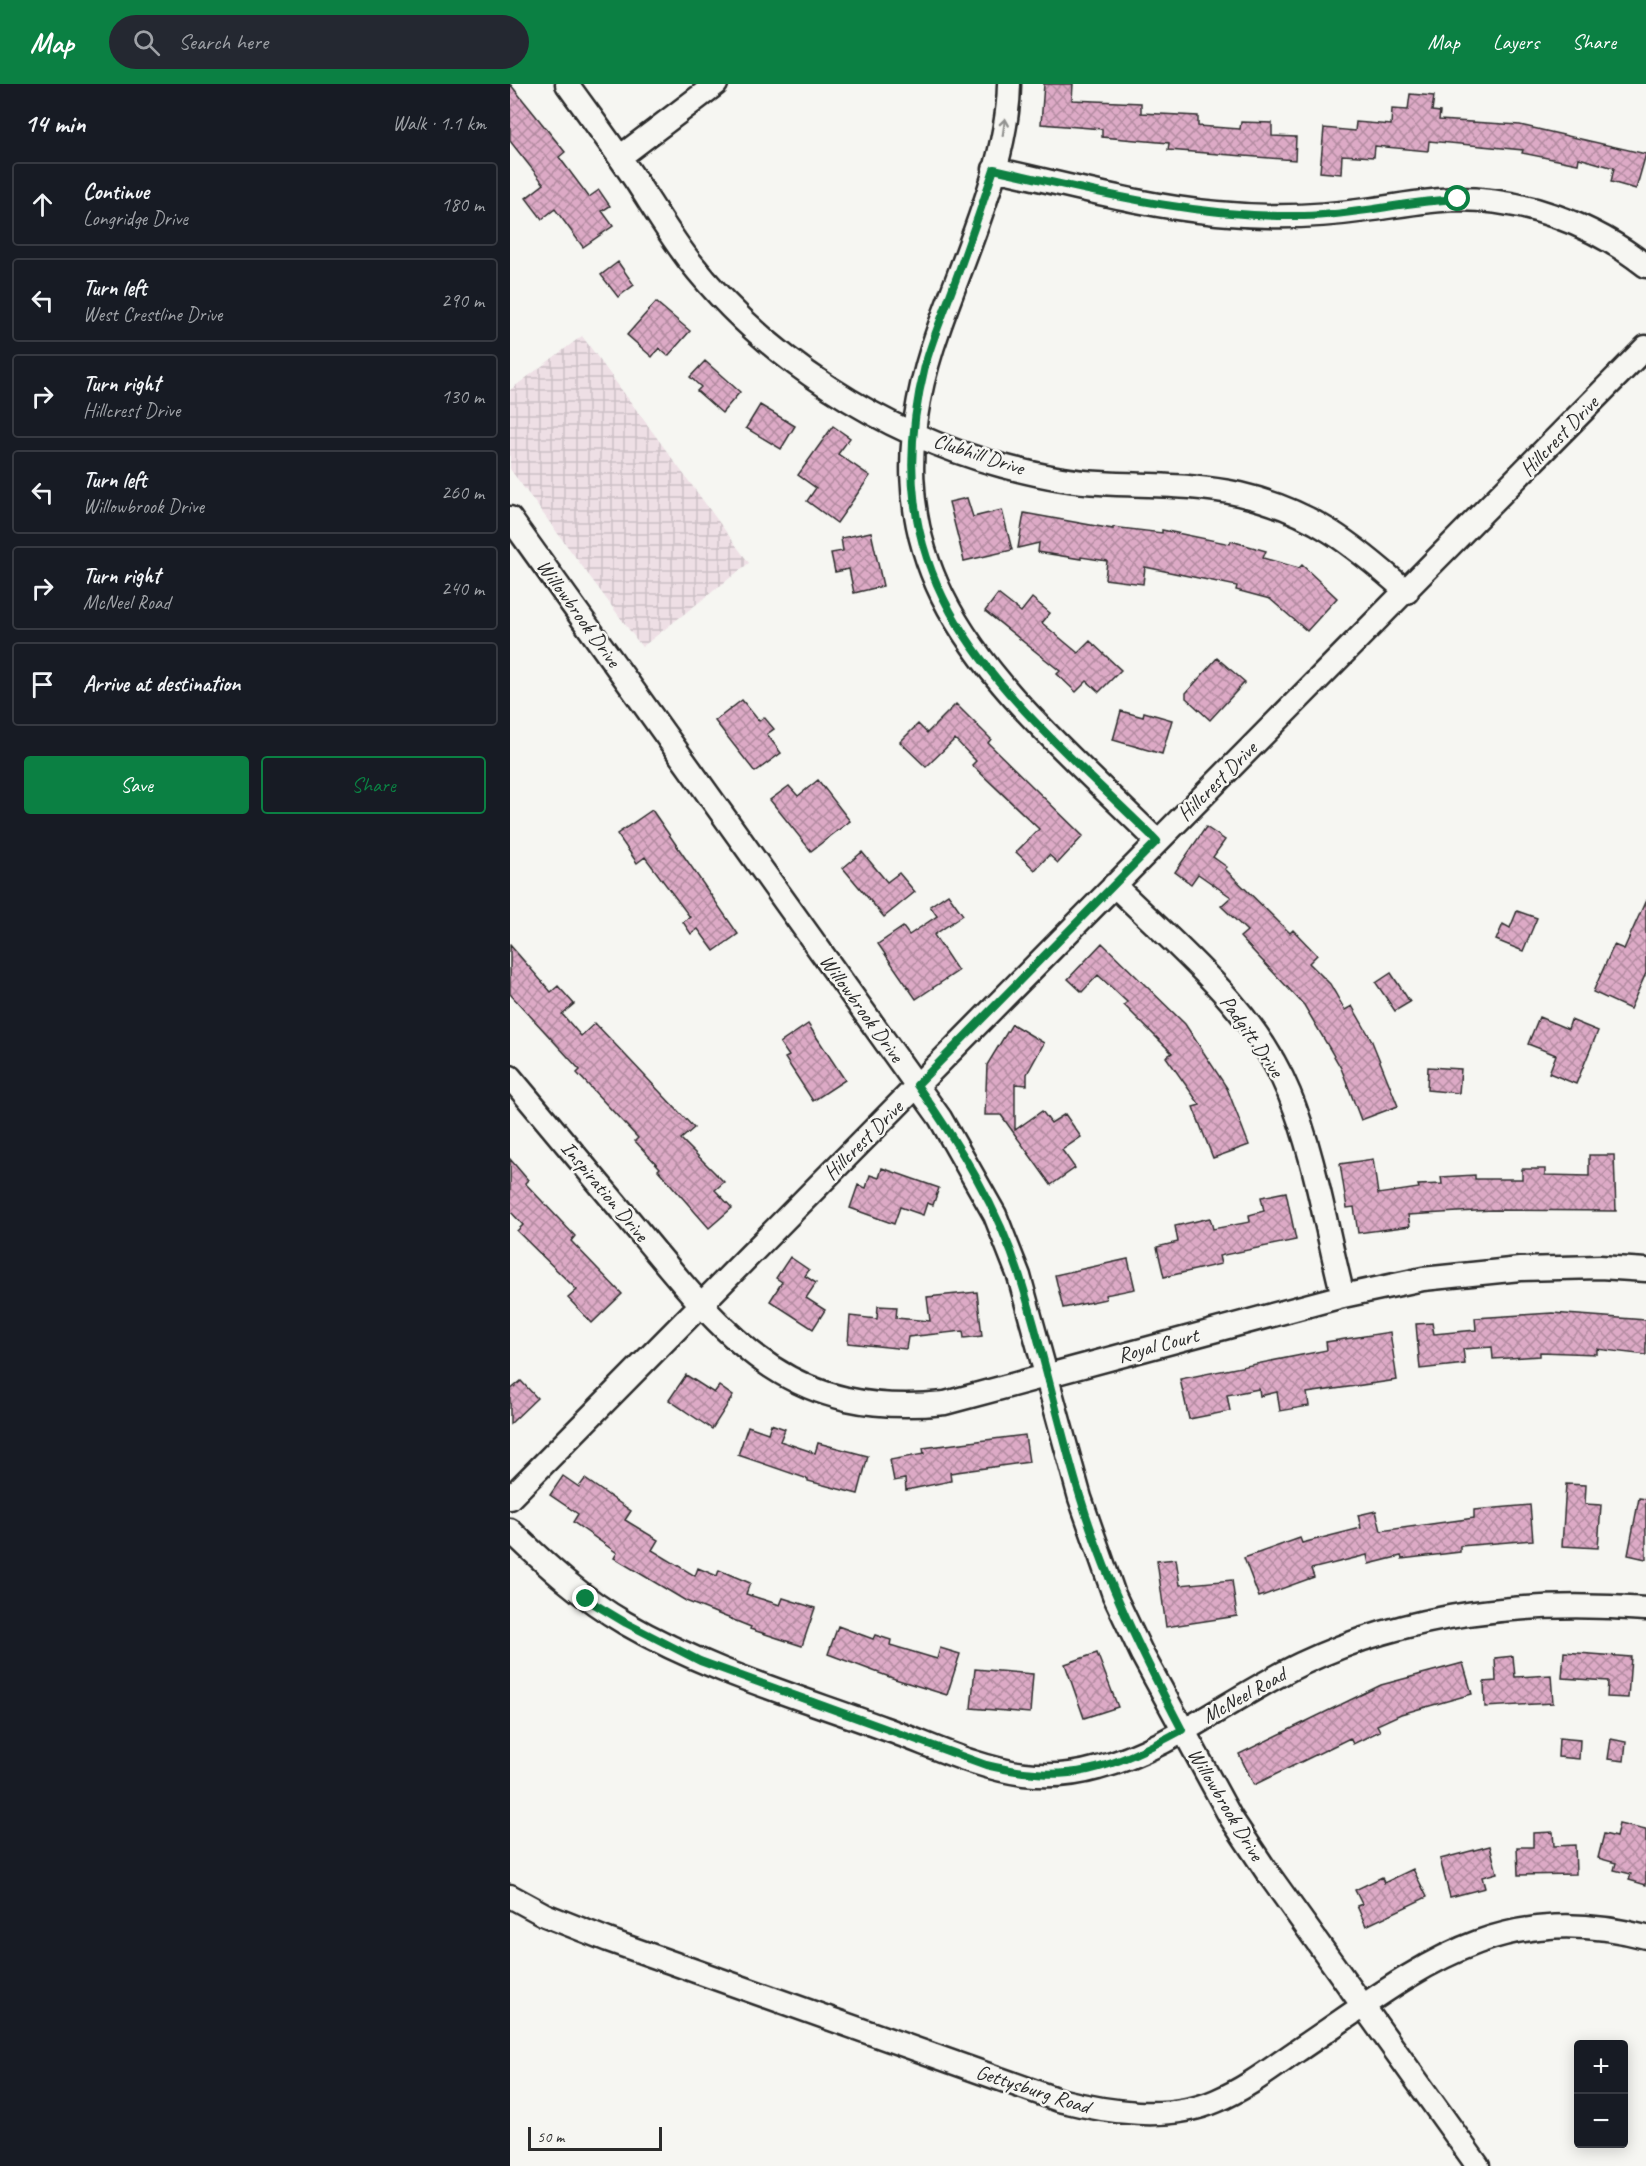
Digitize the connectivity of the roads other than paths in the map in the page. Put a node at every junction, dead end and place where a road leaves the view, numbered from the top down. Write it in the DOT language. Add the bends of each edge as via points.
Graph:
graph roads {
  1 [pos="567,84"];
  2 [pos="716,84"];
  3 [pos="1009,84"];
  4 [pos="620,157"];
  5 [pos="994,169"];
  6 [pos="1646,266"];
  7 [pos="1646,347"];
  8 [pos="913,432"];
  9 [pos="510,518"];
  10 [pos="1407,592"];
  11 [pos="1157,841"];
  12 [pos="1114,885"];
  13 [pos="510,1077"];
  14 [pos="917,1085"];
  15 [pos="1646,1265"];
  16 [pos="1343,1296"];
  17 [pos="700,1305"];
  18 [pos="1047,1374"];
  19 [pos="510,1498"];
  20 [pos="510,1530"];
  21 [pos="1646,1609"];
  22 [pos="1182,1730"];
  23 [pos="510,1896"];
  24 [pos="1646,1937"];
  25 [pos="1363,2007"];
  26 [pos="1478,2166"];
  1 -- 4 [label="street, Clubhill Drive"];
  2 -- 4 [label="street"];
  5 -- 3 [label="street, one-way" via="1002,141"];
  4 -- 8 [label="street, Clubhill Drive" via="688,258 772,348 827,386"];
  5 -- 6 [label="street" via="1145,202 1217,213 1305,216 1426,201 1490,201 1553,215 1583,227"];
  5 -- 8 [label="street" via="926,365"];
  7 -- 10 [label="street, Hillcrest Drive"];
  8 -- 10 [label="street, Clubhill Drive" via="1004,466 1096,483 1204,488 1268,502 1348,542"];
  8 -- 11 [label="street" via="914,508 923,548 938,590 964,638 1013,700"];
  9 -- 14 [label="street, Willowbrook Drive"];
  10 -- 11 [label="street, Hillcrest Drive"];
  11 -- 12 [label="street, Hillcrest Drive"];
  12 -- 14 [label="street, Hillcrest Drive"];
  12 -- 16 [label="street, Padgitt Drive" via="1221,991 1268,1053 1289,1092 1306,1146"];
  13 -- 17 [label="street, Inspiration Drive"];
  14 -- 17 [label="street, Hillcrest Drive"];
  14 -- 18 [label="street, Willowbrook Drive" via="995,1215 1019,1276"];
  15 -- 16 [label="street, Royal Court" via="1459,1274"];
  16 -- 18 [label="street, Royal Court"];
  17 -- 18 [label="street, Royal Court" via="741,1347 775,1372 808,1388 856,1401 909,1406 945,1403"];
  17 -- 19 [label="street, Hillcrest Drive"];
  18 -- 22 [label="street, Willowbrook Drive" via="1080,1498 1114,1595"];
  20 -- 22 [label="street, McNeel Road" via="586,1599 675,1650 986,1765 1041,1775 1080,1773 1122,1761"];
  21 -- 22 [label="street, McNeel Road" via="1528,1606 1466,1613 1404,1627 1302,1664"];
  22 -- 25 [label="street, Willowbrook Drive" via="1231,1818"];
  23 -- 25 [label="street, Gettysburg Road" via="545,1915 619,1944 1059,2100 1108,2111 1156,2113 1214,2102"];
  24 -- 25 [label="street, Gettysburg Road" via="1580,1926 1502,1934 1424,1965"];
  25 -- 26 [label="street, Willowbrook Drive"];
}
